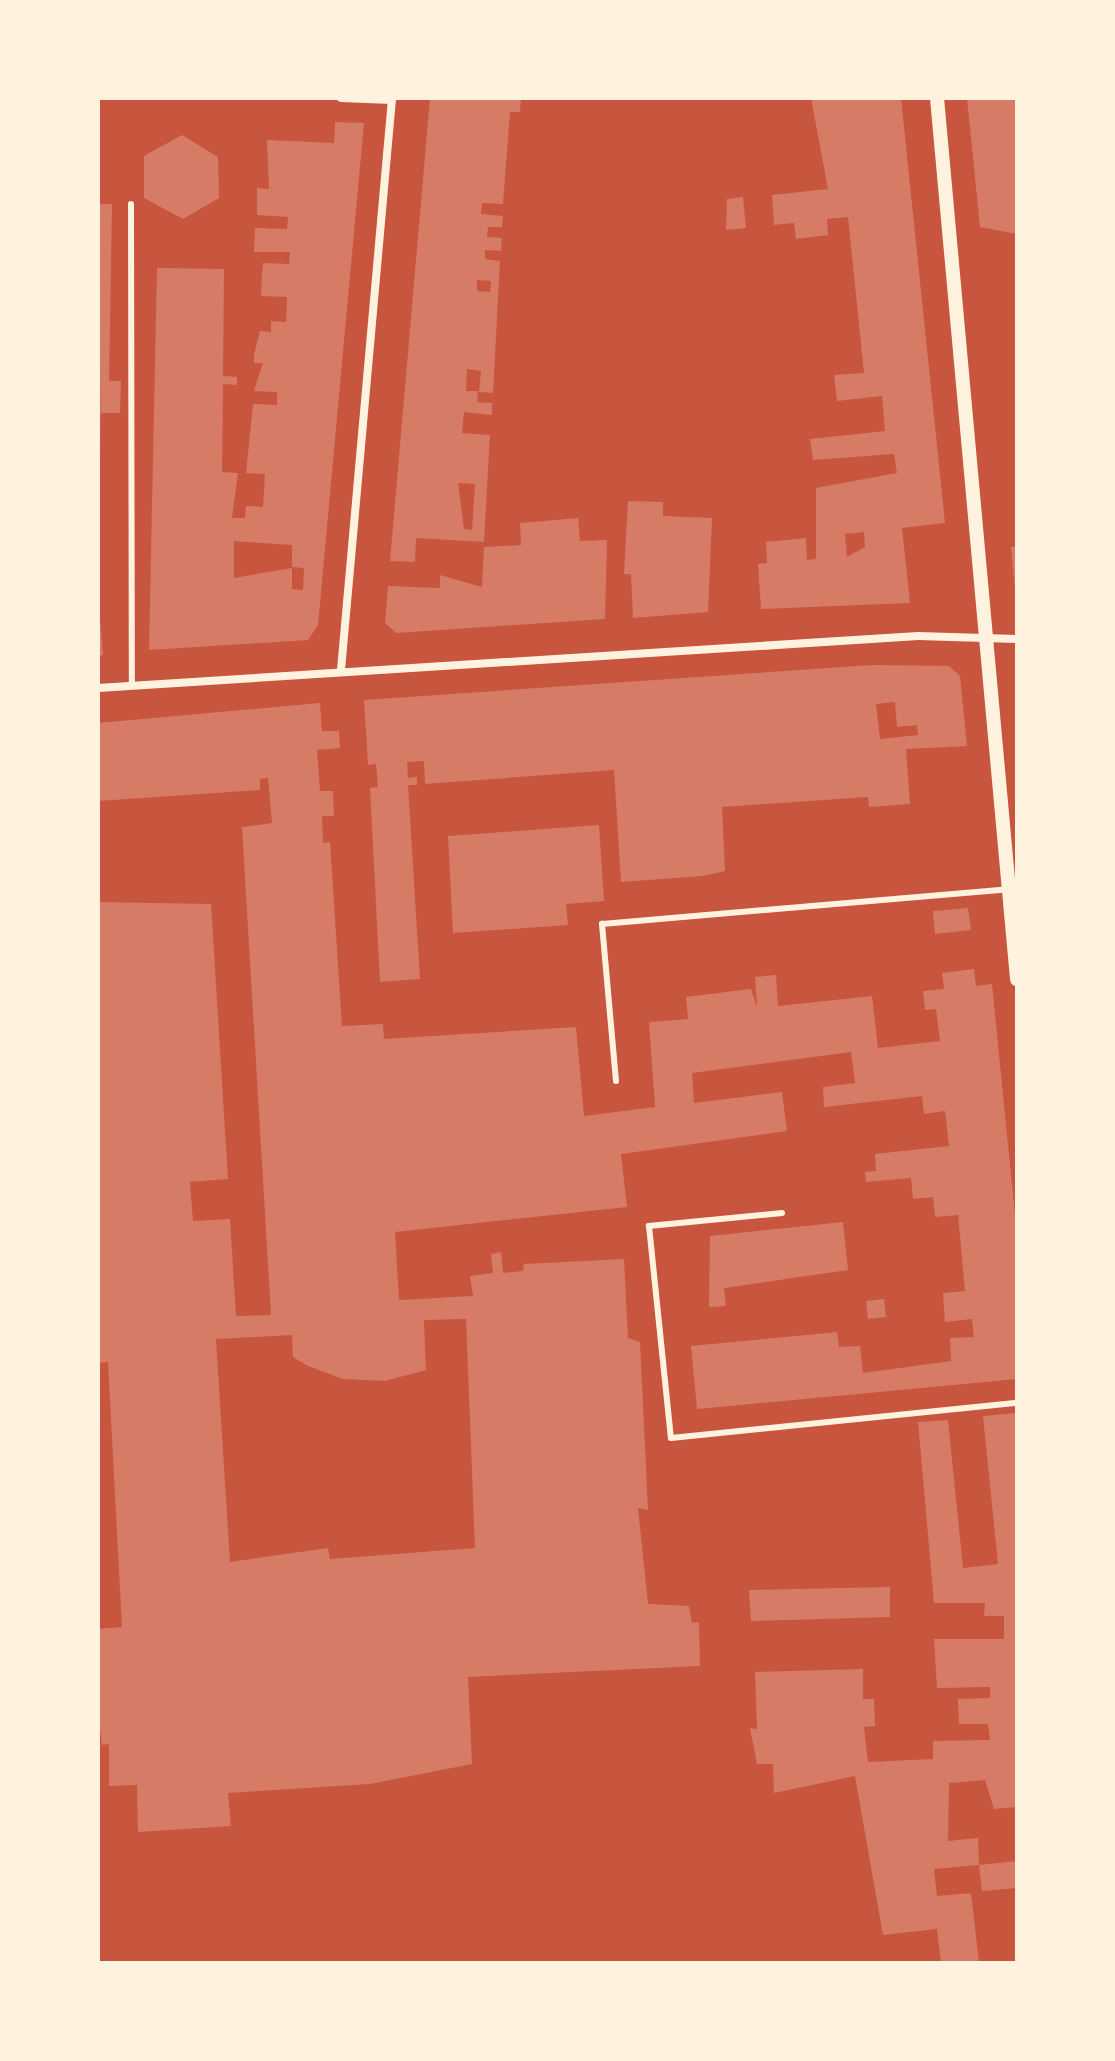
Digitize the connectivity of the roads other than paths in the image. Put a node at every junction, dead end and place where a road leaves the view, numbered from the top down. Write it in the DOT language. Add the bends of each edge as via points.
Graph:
graph roads {
  1 [pos="341,98"];
  2 [pos="937,98"];
  3 [pos="392,99"];
  4 [pos="131,204"];
  5 [pos="985,637"];
  6 [pos="1017,639"];
  7 [pos="341,670"];
  8 [pos="132,686"];
  9 [pos="98,688"];
  10 [pos="1008,889"];
  11 [pos="1017,979"];
  12 [pos="616,1081"];
  13 [pos="782,1213"];
  14 [pos="1017,1403"];
  1 -- 3 [label="street"];
  2 -- 5 [label="street"];
  3 -- 7 [label="street"];
  4 -- 8 [label="lane"];
  5 -- 6 [label="street"];
  5 -- 7 [label="street"];
  5 -- 10 [label="street"];
  7 -- 8 [label="street"];
  8 -- 9 [label="street"];
  10 -- 11 [label="street"];
  10 -- 12 [label="lane" via="602,924"];
  13 -- 14 [label="lane" via="649,1226 671,1438"];
}
